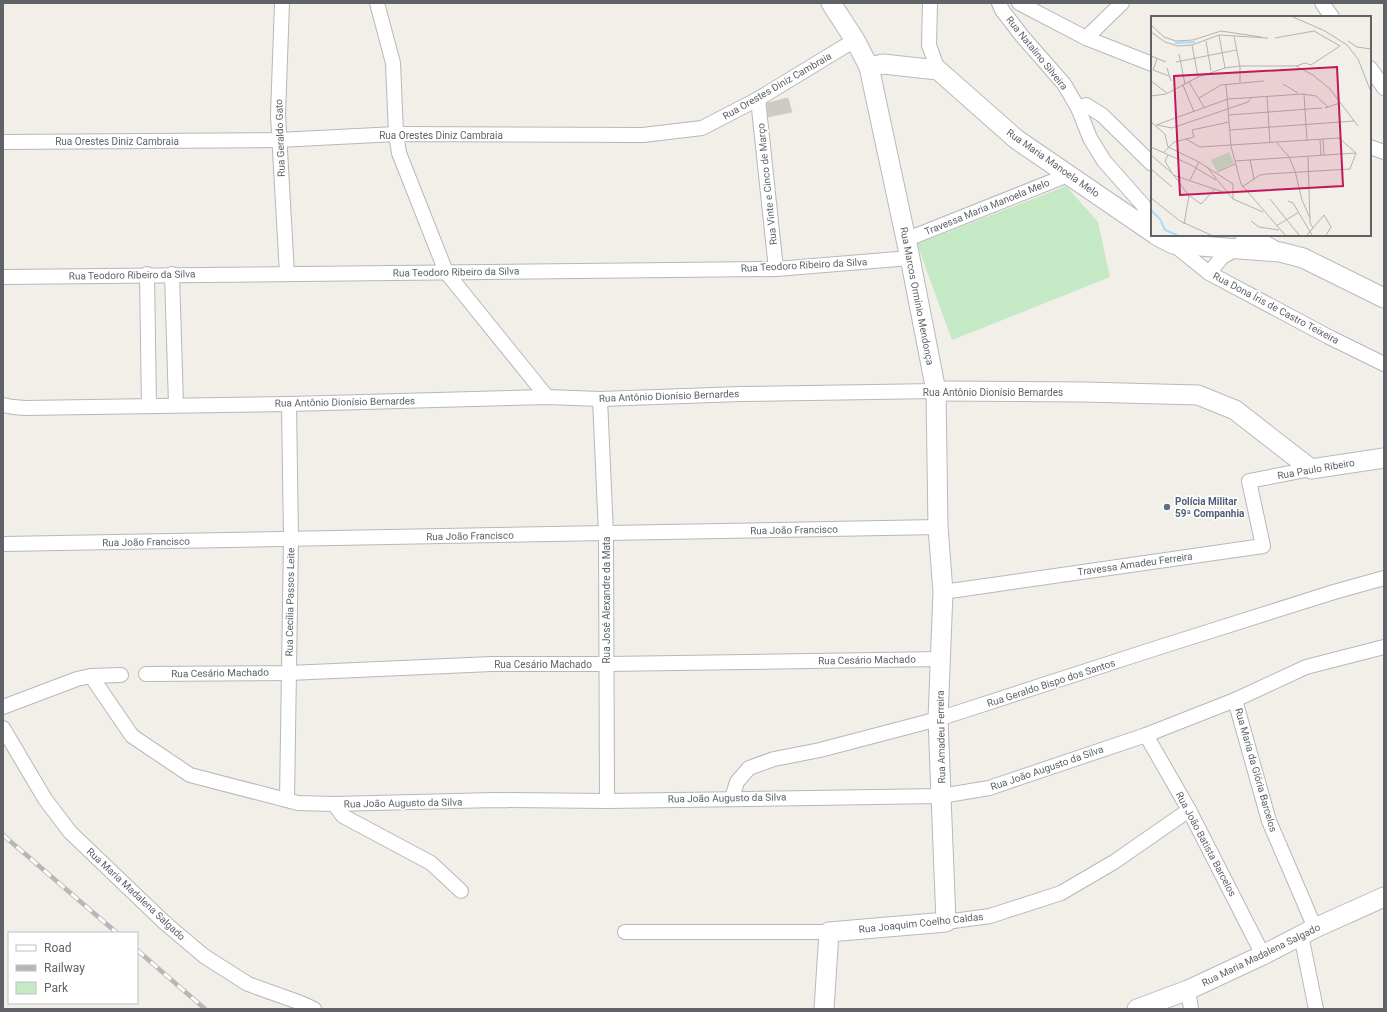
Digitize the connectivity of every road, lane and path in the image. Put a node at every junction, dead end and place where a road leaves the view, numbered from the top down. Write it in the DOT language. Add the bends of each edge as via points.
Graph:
graph roads {
  1 [pos="282,3"];
  2 [pos="377,3"];
  3 [pos="831,3"];
  4 [pos="930,3"];
  5 [pos="999,3"];
  6 [pos="1019,3"];
  7 [pos="1122,3"];
  8 [pos="1322,3"];
  9 [pos="1331,16"];
  10 [pos="1086,38"];
  11 [pos="855,40"];
  12 [pos="1151,64"];
  13 [pos="869,67"];
  14 [pos="1371,69"];
  15 [pos="938,70"];
  16 [pos="1384,88"];
  17 [pos="758,99"];
  18 [pos="1078,108"];
  19 [pos="396,134"];
  20 [pos="279,140"];
  21 [pos="3,142"];
  22 [pos="1371,146"];
  23 [pos="1384,152"];
  24 [pos="1151,163"];
  25 [pos="1068,175"];
  26 [pos="1151,221"];
  27 [pos="1151,230"];
  28 [pos="1159,236"];
  29 [pos="1170,236"];
  30 [pos="1254,236"];
  31 [pos="905,240"];
  32 [pos="1242,242"];
  33 [pos="1280,252"];
  34 [pos="910,258"];
  35 [pos="776,269"];
  36 [pos="446,272"];
  37 [pos="1209,273"];
  38 [pos="146,274"];
  39 [pos="172,274"];
  40 [pos="287,274"];
  41 [pos="3,277"];
  42 [pos="1384,298"];
  43 [pos="1384,364"];
  44 [pos="936,392"];
  45 [pos="547,397"];
  46 [pos="600,399"];
  47 [pos="288,404"];
  48 [pos="3,405"];
  49 [pos="176,405"];
  50 [pos="149,406"];
  51 [pos="1384,458"];
  52 [pos="1311,470"];
  53 [pos="1248,481"];
  54 [pos="938,527"];
  55 [pos="606,534"];
  56 [pos="291,539"];
  57 [pos="3,544"];
  58 [pos="1384,578"];
  59 [pos="943,592"];
  60 [pos="1384,647"];
  61 [pos="941,659"];
  62 [pos="607,664"];
  63 [pos="289,673"];
  64 [pos="146,674"];
  65 [pos="121,675"];
  66 [pos="91,676"];
  67 [pos="1235,700"];
  68 [pos="3,707"];
  69 [pos="938,720"];
  70 [pos="3,728"];
  71 [pos="1146,735"];
  72 [pos="942,796"];
  73 [pos="732,798"];
  74 [pos="287,800"];
  75 [pos="607,800"];
  76 [pos="334,804"];
  77 [pos="1189,810"];
  78 [pos="461,891"];
  79 [pos="1384,897"];
  80 [pos="946,922"];
  81 [pos="1308,931"];
  82 [pos="625,932"];
  83 [pos="830,932"];
  84 [pos="1263,955"];
  85 [pos="1188,990"];
  86 [pos="314,1009"];
  87 [pos="824,1009"];
  88 [pos="1137,1009"];
  89 [pos="1191,1009"];
  90 [pos="1316,1009"];
  1 -- 20 [label="street, Rua Geraldo Gato"];
  2 -- 19 [label="street" via="394,63"];
  3 -- 11 [label="street, Rua Marcos Ormínio Mendonça"];
  4 -- 15 [label="street, Rua Maria Manoela Melo" via="929,45"];
  5 -- 18 [label="street, Rua Natalino Silveira" via="1022,36 1064,84"];
  6 -- 10 [label="street"];
  7 -- 10 [label="street"];
  8 -- 9 [label="street"];
  10 -- 12 [label="street"];
  11 -- 13 [label="street, Rua Marcos Ormínio Mendonça"];
  11 -- 17 [label="street, Rua Orestes Diniz Cambraia"];
  13 -- 15 [label="street" via="883,64"];
  13 -- 31 [label="street, Rua Marcos Ormínio Mendonça"];
  14 -- 16 [label="street"];
  15 -- 25 [label="street, Rua Maria Manoela Melo" via="1016,139"];
  17 -- 19 [label="street, Rua Orestes Diniz Cambraia" via="702,128 643,135"];
  17 -- 35 [label="street, Rua Vinte e Cinco de Março"];
  18 -- 24 [label="street" via="1086,105 1102,115"];
  18 -- 26 [label="street, Rua Natalino Silveira" via="1090,138 1104,161 1143,205"];
  19 -- 20 [label="street, Rua Orestes Diniz Cambraia"];
  19 -- 36 [label="street" via="399,153"];
  20 -- 21 [label="street, Rua Orestes Diniz Cambraia"];
  20 -- 40 [label="street, Rua Geraldo Gato"];
  22 -- 23 [label="street"];
  25 -- 27 [label="street, Rua Maria Manoela Melo"];
  25 -- 31 [label="street, Travessa Maria Manoela Melo"];
  28 -- 37 [label="street, Rua Dona Íris de Castro Teixeira"];
  29 -- 32 [label="street"];
  30 -- 33 [label="street"];
  31 -- 34 [label="street, Rua Marcos Ormínio Mendonça"];
  32 -- 33 [label="street"];
  32 -- 37 [label="street" via="1222,258"];
  33 -- 42 [label="street" via="1303,258"];
  34 -- 35 [label="street, Rua Teodoro Ribeiro da Silva"];
  34 -- 44 [label="street, Rua Marcos Ormínio Mendonça"];
  35 -- 36 [label="street, Rua Teodoro Ribeiro da Silva"];
  36 -- 40 [label="street, Rua Teodoro Ribeiro da Silva"];
  36 -- 45 [label="street"];
  37 -- 43 [label="street, Rua Dona Íris de Castro Teixeira"];
  38 -- 39 [label="street, Rua Teodoro Ribeiro da Silva"];
  38 -- 41 [label="street, Rua Teodoro Ribeiro da Silva"];
  38 -- 50 [label="street"];
  39 -- 40 [label="street, Rua Teodoro Ribeiro da Silva"];
  39 -- 49 [label="street"];
  44 -- 46 [label="street, Rua Antônio Dionísio Bernardes" via="740,394"];
  44 -- 52 [label="street, Rua Antônio Dionísio Bernardes" via="1198,395 1235,410"];
  44 -- 54 [label="street, Rua Marcos Ormínio Mendonça"];
  45 -- 46 [label="street, Rua Antônio Dionísio Bernardes"];
  45 -- 47 [label="street, Rua Antônio Dionísio Bernardes"];
  46 -- 55 [label="street, Rua José Alexandre da Mata"];
  47 -- 49 [label="street, Rua Antônio Dionísio Bernardes"];
  47 -- 56 [label="street, Rua Cecília Passos Leite"];
  48 -- 50 [label="street, Rua Antônio Dionísio Bernardes" via="25,408"];
  49 -- 50 [label="street, Rua Antônio Dionísio Bernardes"];
  51 -- 52 [label="street, Rua Paulo Ribeiro"];
  52 -- 53 [label="street, Rua Paulo Ribeiro"];
  53 -- 59 [label="street, Travessa Amadeu Ferreira" via="1262,546"];
  54 -- 55 [label="street, Rua João Francisco"];
  54 -- 59 [label="street, Rua Amadeu Ferreira"];
  55 -- 56 [label="street, Rua João Francisco"];
  55 -- 62 [label="street, Rua José Alexandre da Mata"];
  56 -- 57 [label="street, Rua João Francisco"];
  56 -- 63 [label="street, Rua Cecília Passos Leite"];
  58 -- 69 [label="street, Rua Geraldo Bispo dos Santos"];
  59 -- 61 [label="street, Rua Amadeu Ferreira"];
  60 -- 67 [label="street, Rua João Augusto da Silva" via="1306,666"];
  61 -- 62 [label="street, Rua Cesário Machado"];
  61 -- 69 [label="street, Rua Amadeu Ferreira"];
  62 -- 63 [label="street, Rua Cesário Machado" via="492,664"];
  62 -- 75 [label="street, Rua José Alexandre da Mata"];
  63 -- 64 [label="street, Rua Cesário Machado"];
  63 -- 74 [label="street, Rua Cecília Passos Leite"];
  65 -- 66 [label="street"];
  66 -- 68 [label="street"];
  66 -- 74 [label="street, Rua João Augusto da Silva" via="132,736 190,775"];
  67 -- 71 [label="street, Rua João Augusto da Silva"];
  67 -- 81 [label="street, Rua Maria da Glória Barcelos" via="1269,821"];
  69 -- 72 [label="street, Rua Amadeu Ferreira"];
  69 -- 73 [label="street, Rua Geraldo Bispo dos Santos" via="774,759 749,768 737,782"];
  70 -- 86 [label="street, Rua Maria Madalena Salgado" via="45,799 70,832 165,923 204,956 248,984"];
  71 -- 72 [label="street, Rua João Augusto da Silva" via="989,788"];
  71 -- 77 [label="street, Rua João Batista Barcelos"];
  72 -- 73 [label="street, Rua João Augusto da Silva"];
  72 -- 80 [label="street, Rua Amadeu Ferreira"];
  73 -- 75 [label="street, Rua João Augusto da Silva"];
  74 -- 76 [label="street, Rua João Augusto da Silva" via="298,803"];
  75 -- 76 [label="street, Rua João Augusto da Silva"];
  76 -- 78 [label="street" via="343,816 431,863"];
  77 -- 80 [label="street, Rua Joaquim Coelho Caldas" via="1114,862 1061,893 990,916"];
  77 -- 84 [label="street, Rua João Batista Barcelos"];
  79 -- 81 [label="street, Rua Maria Madalena Salgado"];
  80 -- 83 [label="street, Rua Joaquim Coelho Caldas"];
  81 -- 84 [label="street, Rua Maria Madalena Salgado"];
  81 -- 90 [label="street, Rua Maria da Glória Barcelos"];
  82 -- 83 [label="street, Rua Joaquim Coelho Caldas"];
  83 -- 87 [label="street"];
  84 -- 85 [label="street, Rua Maria Madalena Salgado"];
  85 -- 88 [label="street, Rua Maria Madalena Salgado"];
  85 -- 89 [label="street"];
}
